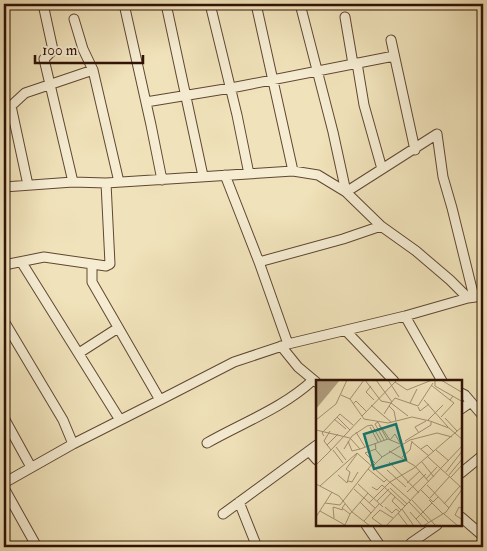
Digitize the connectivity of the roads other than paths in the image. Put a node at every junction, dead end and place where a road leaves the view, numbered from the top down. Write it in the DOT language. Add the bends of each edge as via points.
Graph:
graph roads {
  1 [pos="43,4"];
  2 [pos="124,4"];
  3 [pos="166,4"];
  4 [pos="210,4"];
  5 [pos="256,4"];
  6 [pos="300,4"];
  7 [pos="345,17"];
  8 [pos="74,19"];
  9 [pos="391,40"];
  10 [pos="394,56"];
  11 [pos="355,64"];
  12 [pos="93,70"];
  13 [pos="317,72"];
  14 [pos="274,80"];
  15 [pos="51,83"];
  16 [pos="231,88"];
  17 [pos="187,95"];
  18 [pos="146,102"];
  19 [pos="415,150"];
  20 [pos="382,169"];
  21 [pos="293,172"];
  22 [pos="249,174"];
  23 [pos="225,175"];
  24 [pos="204,176"];
  25 [pos="162,180"];
  26 [pos="73,182"];
  27 [pos="119,182"];
  28 [pos="106,183"];
  29 [pos="28,185"];
  30 [pos="4,187"];
  31 [pos="346,192"];
  32 [pos="381,226"];
  33 [pos="259,262"];
  34 [pos="22,263"];
  35 [pos="92,264"];
  36 [pos="4,265"];
  37 [pos="475,297"];
  38 [pos="405,316"];
  39 [pos="4,322"];
  40 [pos="118,328"];
  41 [pos="346,331"];
  42 [pos="284,345"];
  43 [pos="79,353"];
  44 [pos="393,380"];
  45 [pos="441,380"];
  46 [pos="315,382"];
  47 [pos="462,394"];
  48 [pos="160,400"];
  49 [pos="471,402"];
  50 [pos="462,408"];
  51 [pos="483,416"];
  52 [pos="4,418"];
  53 [pos="120,420"];
  54 [pos="207,442"];
  55 [pos="74,444"];
  56 [pos="313,448"];
  57 [pos="483,456"];
  58 [pos="31,467"];
  59 [pos="462,472"];
  60 [pos="4,483"];
  61 [pos="4,488"];
  62 [pos="239,502"];
  63 [pos="222,514"];
  64 [pos="462,518"];
  65 [pos="367,526"];
  66 [pos="436,526"];
  67 [pos="483,536"];
  68 [pos="411,543"];
  69 [pos="38,547"];
  70 [pos="256,547"];
  71 [pos="381,547"];
  1 -- 15 [label="street" via="53,50 44,59"];
  2 -- 18 [label="street"];
  3 -- 17 [label="street"];
  4 -- 16 [label="street"];
  5 -- 14 [label="street"];
  6 -- 13 [label="street"];
  7 -- 11 [label="street"];
  8 -- 12 [label="street"];
  9 -- 10 [label="street"];
  10 -- 11 [label="street"];
  10 -- 19 [label="street"];
  11 -- 13 [label="street"];
  11 -- 20 [label="street"];
  12 -- 15 [label="street"];
  12 -- 27 [label="street"];
  13 -- 14 [label="street"];
  13 -- 31 [label="street"];
  14 -- 16 [label="street"];
  14 -- 21 [label="street"];
  15 -- 26 [label="street"];
  15 -- 29 [label="street" via="24,93 11,106"];
  16 -- 17 [label="street"];
  16 -- 22 [label="street"];
  17 -- 18 [label="street"];
  17 -- 24 [label="street"];
  18 -- 25 [label="street"];
  19 -- 20 [label="street"];
  19 -- 37 [label="street" via="437,134 443,177"];
  20 -- 31 [label="street"];
  21 -- 22 [label="street"];
  21 -- 31 [label="street" via="318,175"];
  22 -- 23 [label="street"];
  23 -- 24 [label="street"];
  23 -- 33 [label="street"];
  24 -- 25 [label="street"];
  25 -- 27 [label="street"];
  26 -- 28 [label="street"];
  26 -- 29 [label="street"];
  27 -- 28 [label="street"];
  28 -- 35 [label="street" via="110,264"];
  29 -- 30 [label="street"];
  31 -- 32 [label="street"];
  32 -- 33 [label="street"];
  32 -- 37 [label="street"];
  33 -- 42 [label="street"];
  34 -- 35 [label="street" via="44,257"];
  34 -- 36 [label="street"];
  34 -- 43 [label="street"];
  35 -- 40 [label="street" via="92,282"];
  37 -- 38 [label="street"];
  38 -- 41 [label="street"];
  38 -- 45 [label="street"];
  39 -- 55 [label="street"];
  40 -- 43 [label="street"];
  40 -- 48 [label="street"];
  41 -- 42 [label="street"];
  41 -- 44 [label="street"];
  42 -- 46 [label="street" via="298,367"];
  42 -- 48 [label="street" via="234,362"];
  43 -- 53 [label="street"];
  46 -- 54 [label="street"];
  47 -- 49 [label="street"];
  48 -- 53 [label="street"];
  49 -- 50 [label="street"];
  49 -- 51 [label="street"];
  52 -- 58 [label="street"];
  53 -- 55 [label="street"];
  55 -- 58 [label="street"];
  56 -- 62 [label="street"];
  57 -- 59 [label="street"];
  58 -- 60 [label="street"];
  61 -- 69 [label="street"];
  62 -- 63 [label="street"];
  62 -- 70 [label="street"];
  64 -- 67 [label="street"];
  65 -- 71 [label="street"];
  66 -- 68 [label="street"];
}
